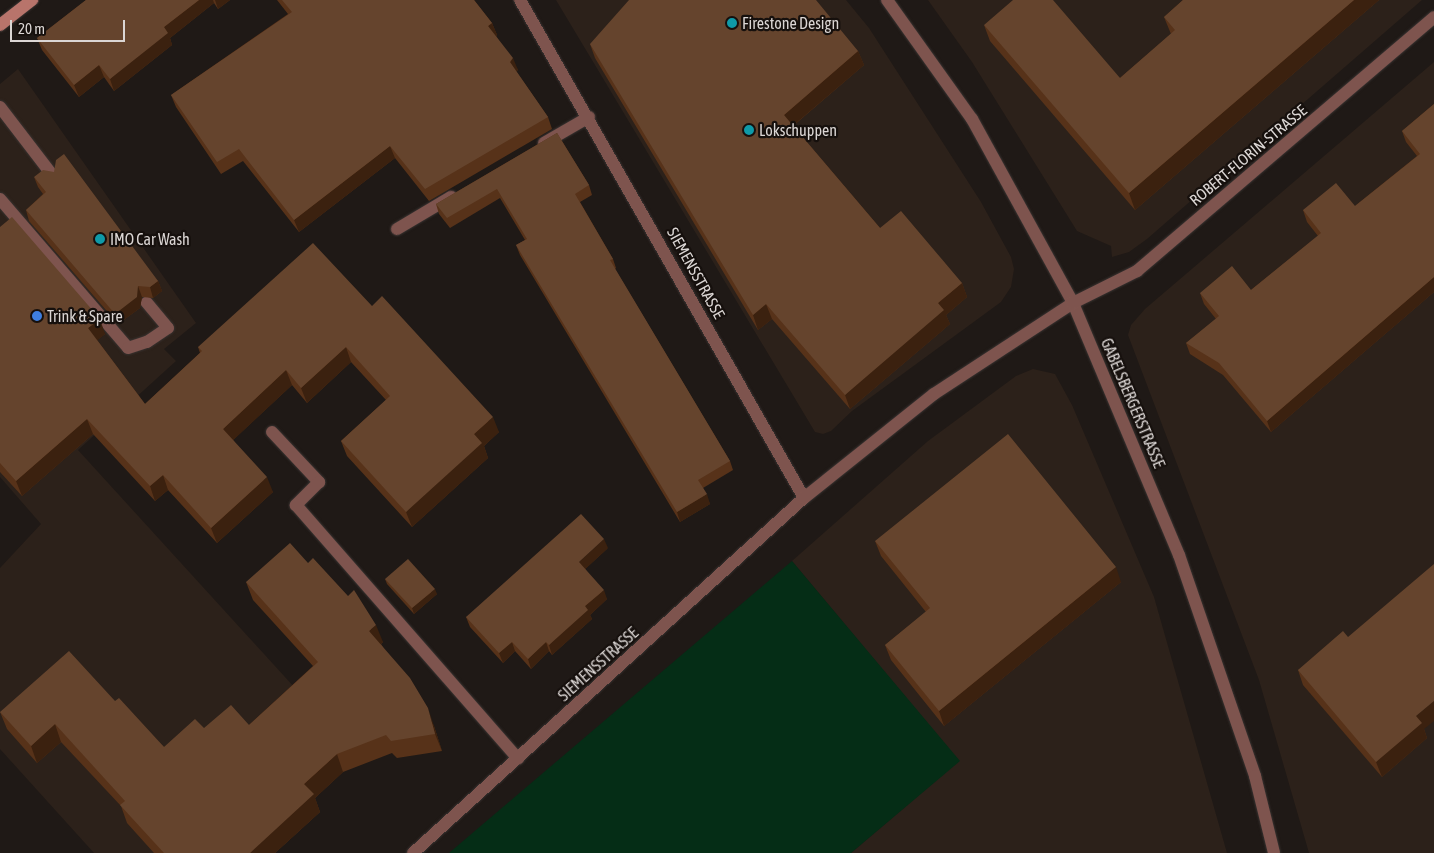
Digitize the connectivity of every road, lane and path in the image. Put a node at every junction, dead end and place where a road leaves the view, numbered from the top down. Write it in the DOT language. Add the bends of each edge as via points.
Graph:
graph roads {
  1 [pos="32,0"];
  2 [pos="520,0"];
  3 [pos="894,2"];
  4 [pos="1434,17"];
  5 [pos="0,25"];
  6 [pos="0,107"];
  7 [pos="589,117"];
  8 [pos="530,151"];
  9 [pos="53,176"];
  10 [pos="463,190"];
  11 [pos="0,199"];
  12 [pos="397,229"];
  13 [pos="148,302"];
  14 [pos="1073,303"];
  15 [pos="272,432"];
  16 [pos="804,498"];
  17 [pos="518,758"];
  18 [pos="413,853"];
  19 [pos="1274,853"];
  1 -- 5 [label="main road"];
  2 -- 7 [label="street, SIEMENSSTRASSE"];
  3 -- 14 [label="street, GABELSBERGERSTRASSE" via="972,119"];
  4 -- 14 [label="street, ROBERT-FLORIN-STRASSE" via="1137,271"];
  6 -- 9 [label="street"];
  7 -- 8 [label="street"];
  7 -- 16 [label="street, SIEMENSSTRASSE"];
  10 -- 12 [label="street"];
  11 -- 13 [label="street" via="128,348 147,342 168,328"];
  14 -- 16 [label="street, SIEMENSSTRASSE" via="934,394"];
  14 -- 19 [label="street, GABELSBERGERSTRASSE" via="1179,555 1255,776"];
  15 -- 17 [label="street" via="320,482 296,505"];
  16 -- 17 [label="street, SIEMENSSTRASSE"];
  17 -- 18 [label="street, SIEMENSSTRASSE"];
}
